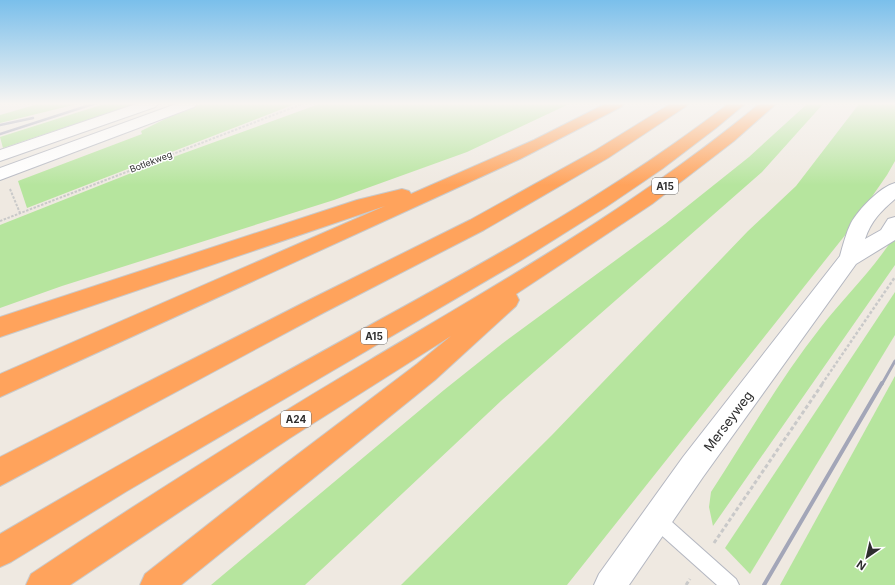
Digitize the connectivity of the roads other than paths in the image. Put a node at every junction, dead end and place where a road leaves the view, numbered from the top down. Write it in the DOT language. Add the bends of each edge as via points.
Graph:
graph roads {
  1 [pos="71,131"];
  2 [pos="118,131"];
  3 [pos="562,131"];
  4 [pos="637,131"];
  5 [pos="701,131"];
  6 [pos="735,131"];
  7 [pos="0,156"];
  8 [pos="0,174"];
  9 [pos="456,181"];
  10 [pos="895,188"];
  11 [pos="895,224"];
  12 [pos="555,259"];
  13 [pos="849,259"];
  14 [pos="0,327"];
  15 [pos="0,386"];
  16 [pos="0,472"];
  17 [pos="657,520"];
  18 [pos="0,551"];
  19 [pos="42,585"];
  20 [pos="156,585"];
  21 [pos="610,585"];
  22 [pos="730,585"];
  1 -- 7 [label="street"];
  2 -- 8 [label="street"];
  3 -- 9 [label="highway"];
  4 -- 16 [label="highway" via="477,225"];
  5 -- 18 [label="highway, A15" via="654,166 526,248 117,481"];
  6 -- 12 [label="highway, A15" via="700,161"];
  9 -- 14 [label="highway" via="364,205"];
  9 -- 15 [label="highway"];
  10 -- 13 [label="street, Merseyweg" via="877,204 860,225"];
  11 -- 13 [label="street, Merseyweg" via="888,235"];
  12 -- 19 [label="highway, A24" via="329,398"];
  12 -- 20 [label="highway, A15" via="426,372"];
  13 -- 17 [label="street, Merseyweg" via="693,467"];
  17 -- 21 [label="street, Merseyweg"];
  17 -- 22 [label="lane"];
}
